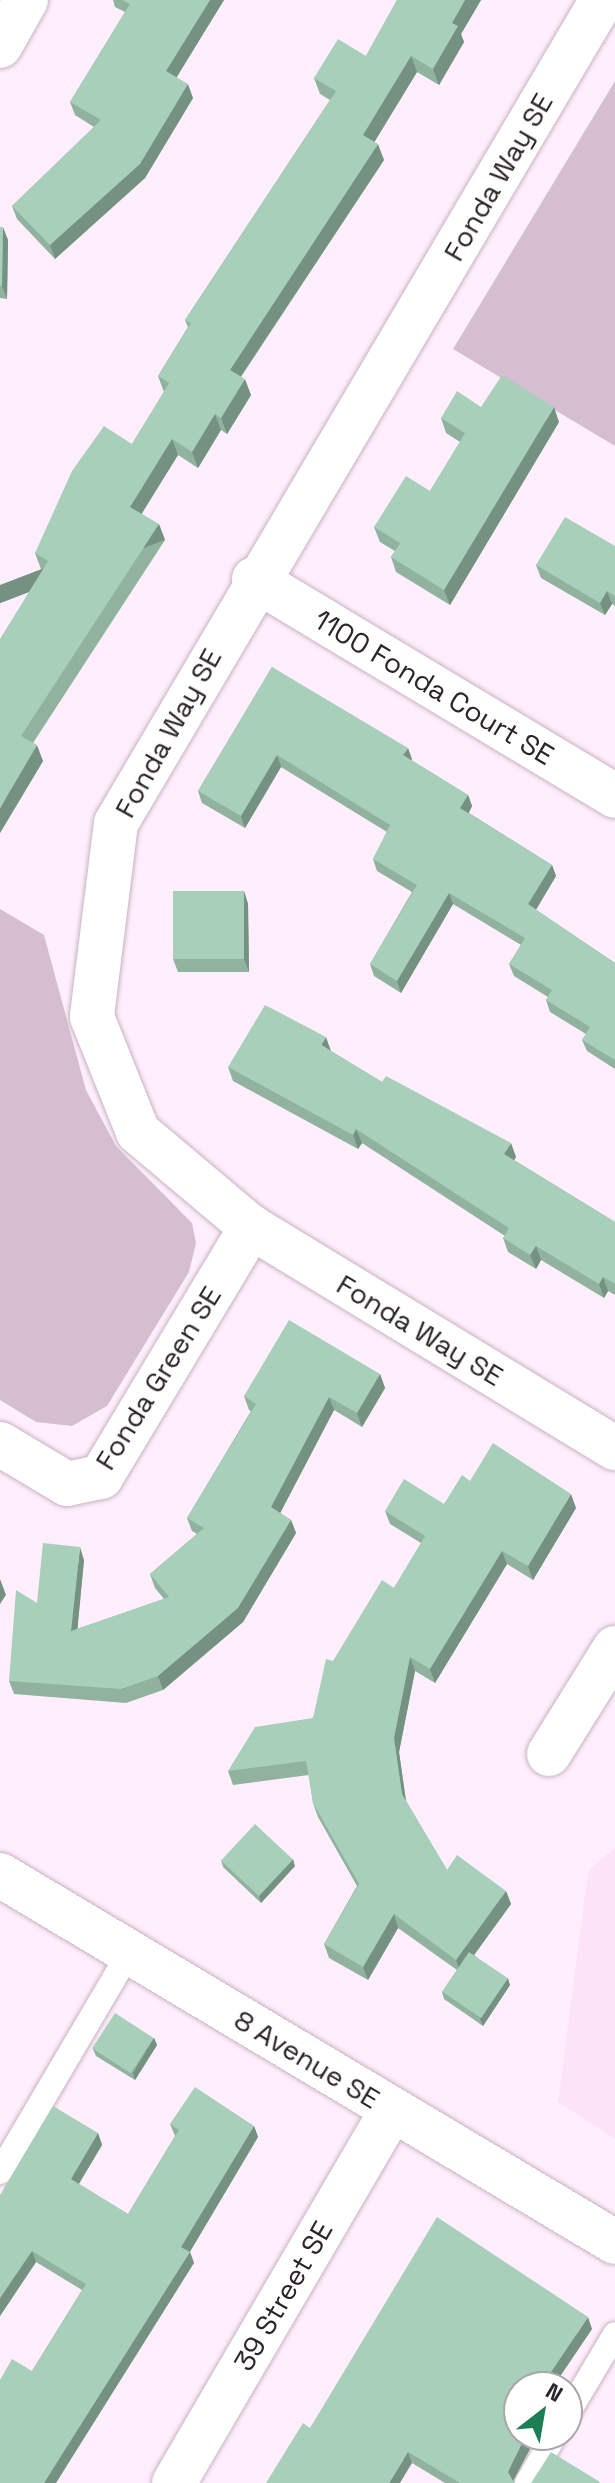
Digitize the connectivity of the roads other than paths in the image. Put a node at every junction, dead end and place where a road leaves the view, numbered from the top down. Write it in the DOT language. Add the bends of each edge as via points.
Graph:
graph roads {
  1 [pos="26,0"];
  2 [pos="602,0"];
  3 [pos="0,46"];
  4 [pos="254,579"];
  5 [pos="615,796"];
  6 [pos="251,1227"];
  7 [pos="0,1444"];
  8 [pos="615,1448"];
  9 [pos="615,1648"];
  10 [pos="549,1754"];
  11 [pos="0,1875"];
  12 [pos="129,1953"];
  13 [pos="392,2110"];
  14 [pos="0,2172"];
  15 [pos="615,2242"];
  16 [pos="615,2334"];
  17 [pos="583,2388"];
  18 [pos="546,2451"];
  19 [pos="174,2483"];
  20 [pos="527,2483"];
  1 -- 3 [label="street"];
  2 -- 4 [label="street, Fonda Way SE"];
  4 -- 5 [label="street, 1100 Fonda Court SE"];
  4 -- 6 [label="street, Fonda Way SE" via="116,823 92,1017 138,1132"];
  6 -- 7 [label="street, Fonda Green SE" via="101,1477 67,1484"];
  6 -- 8 [label="street, Fonda Way SE"];
  9 -- 10 [label="street"];
  11 -- 12 [label="street, 8 Avenue SE"];
  12 -- 13 [label="street, 8 Avenue SE"];
  12 -- 14 [label="lane"];
  13 -- 15 [label="street, 8 Avenue SE"];
  13 -- 19 [label="street, 39 Street SE"];
  16 -- 17 [label="lane"];
  18 -- 20 [label="lane"];
}
